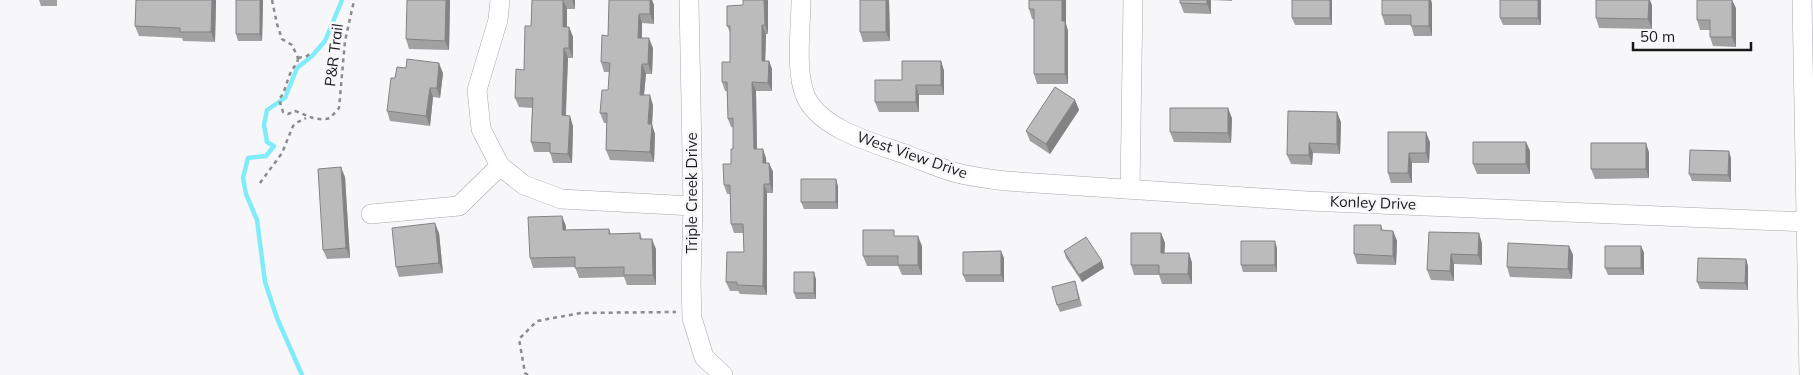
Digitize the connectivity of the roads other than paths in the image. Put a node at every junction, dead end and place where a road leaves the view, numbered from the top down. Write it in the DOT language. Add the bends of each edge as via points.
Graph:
graph roads {
  1 [pos="500,0"];
  2 [pos="690,0"];
  3 [pos="801,0"];
  4 [pos="1133,0"];
  5 [pos="1802,0"];
  6 [pos="500,166"];
  7 [pos="1130,189"];
  8 [pos="693,206"];
  9 [pos="371,214"];
  10 [pos="1805,222"];
  11 [pos="723,375"];
  12 [pos="1809,375"];
  1 -- 6 [label="street" via="498,20 478,90 481,129"];
  2 -- 8 [label="street, Triple Creek Drive"];
  3 -- 7 [label="street, West View Drive" via="800,71 805,96 812,108 834,125 904,154 980,178"];
  4 -- 7 [label="street"];
  5 -- 10 [label="street"];
  6 -- 8 [label="street" via="524,185 561,199"];
  6 -- 9 [label="street" via="459,206"];
  7 -- 10 [label="street, Konley Drive" via="1306,201"];
  8 -- 11 [label="street, Triple Creek Drive" via="692,318 704,358"];
  10 -- 12 [label="street"];
}
